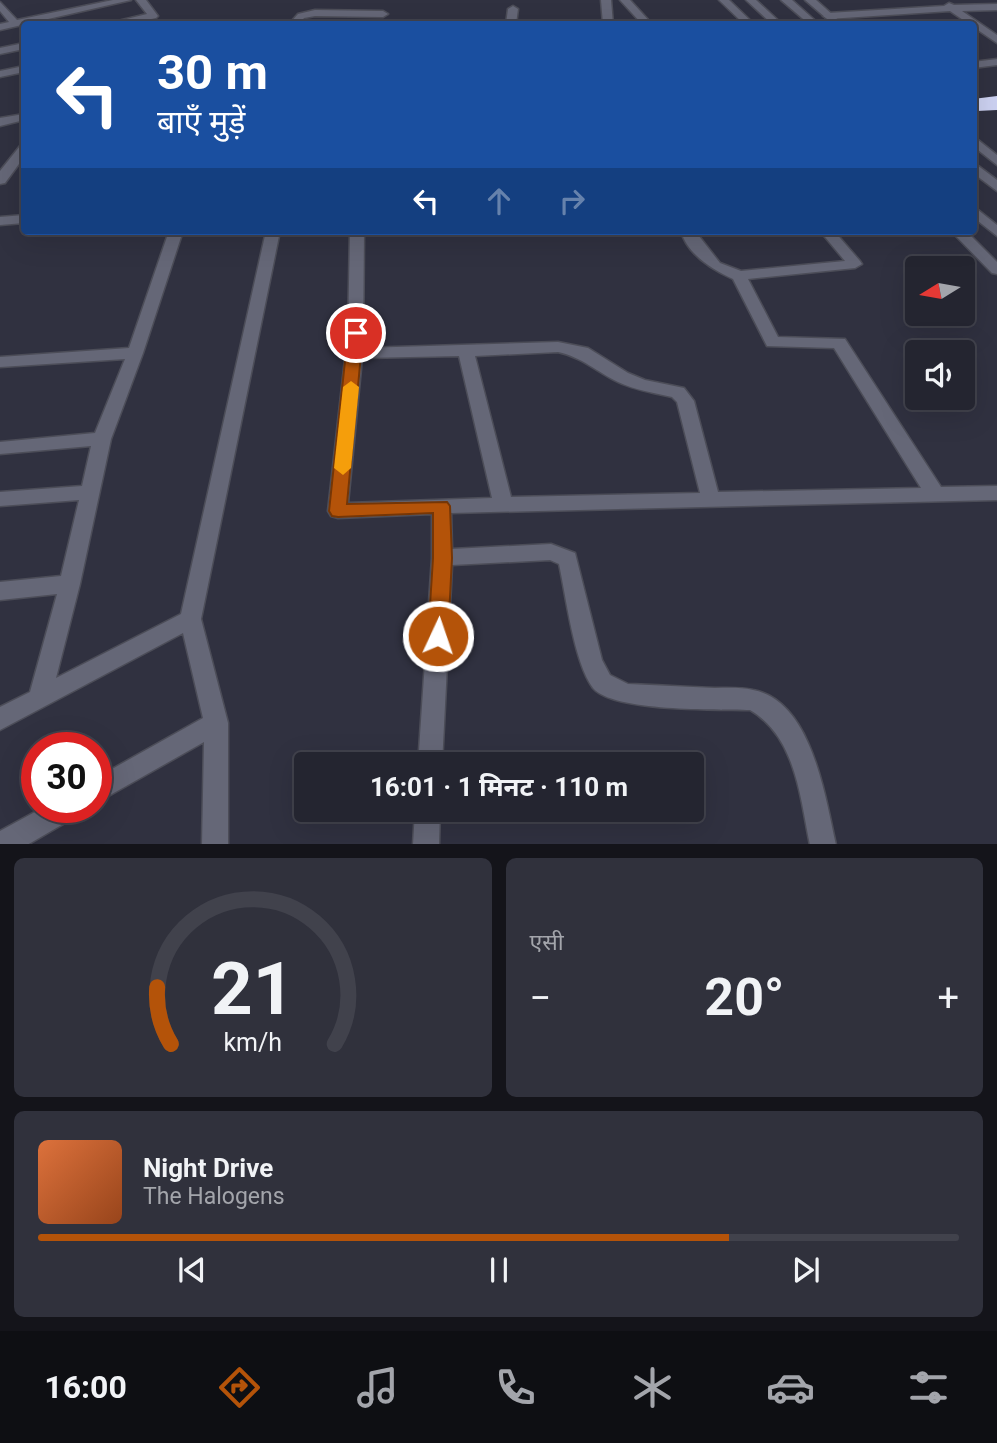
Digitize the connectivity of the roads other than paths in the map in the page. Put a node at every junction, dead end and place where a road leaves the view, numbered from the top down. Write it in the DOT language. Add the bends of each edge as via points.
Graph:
graph roads {
  1 [pos="127,0"];
  2 [pos="141,0"];
  3 [pos="385,0"];
  4 [pos="606,0"];
  5 [pos="625,0"];
  6 [pos="724,0"];
  7 [pos="751,0"];
  8 [pos="786,0"];
  9 [pos="810,0"];
  10 [pos="947,4"];
  11 [pos="0,5"];
  12 [pos="997,8"];
  13 [pos="513,9"];
  14 [pos="828,16"];
  15 [pos="383,19"];
  16 [pos="29,21"];
  17 [pos="130,21"];
  18 [pos="297,21"];
  19 [pos="511,21"];
  20 [pos="608,21"];
  21 [pos="643,21"];
  22 [pos="746,21"];
  23 [pos="774,21"];
  24 [pos="810,21"];
  25 [pos="834,21"];
  26 [pos="971,21"];
  27 [pos="21,23"];
  28 [pos="15,24"];
  29 [pos="977,26"];
  30 [pos="0,27"];
  31 [pos="997,40"];
  32 [pos="21,47"];
  33 [pos="0,51"];
  34 [pos="997,62"];
  35 [pos="977,64"];
  36 [pos="21,70"];
  37 [pos="0,74"];
  38 [pos="21,118"];
  39 [pos="0,122"];
  40 [pos="977,144"];
  41 [pos="21,150"];
  42 [pos="21,153"];
  43 [pos="0,155"];
  44 [pos="997,161"];
  45 [pos="977,170"];
  46 [pos="0,180"];
  47 [pos="997,187"];
  48 [pos="977,214"];
  49 [pos="21,219"];
  50 [pos="0,221"];
  51 [pos="997,232"];
  52 [pos="175,235"];
  53 [pos="272,235"];
  54 [pos="357,235"];
  55 [pos="689,235"];
  56 [pos="830,235"];
  57 [pos="962,235"];
  58 [pos="997,270"];
  59 [pos="739,276"];
  60 [pos="466,351"];
  61 [pos="135,353"];
  62 [pos="354,354"];
  63 [pos="0,362"];
  64 [pos="102,439"];
  65 [pos="0,448"];
  66 [pos="90,492"];
  67 [pos="997,493"];
  68 [pos="935,494"];
  69 [pos="0,499"];
  70 [pos="712,500"];
  71 [pos="503,505"];
  72 [pos="441,506"];
  73 [pos="442,558"];
  74 [pos="70,584"];
  75 [pos="0,591"];
  76 [pos="190,619"];
  77 [pos="38,699"];
  78 [pos="0,719"];
  79 [pos="216,723"];
  80 [pos="431,752"];
  81 [pos="112,782"];
  82 [pos="427,822"];
  83 [pos="40,823"];
  84 [pos="3,844"];
  85 [pos="215,844"];
  86 [pos="426,844"];
  87 [pos="823,844"];
  1 -- 16 [label="street"];
  2 -- 17 [label="street" via="153,16"];
  3 -- 15 [label="street"];
  4 -- 20 [label="street"];
  5 -- 21 [label="street"];
  6 -- 22 [label="street"];
  7 -- 23 [label="street"];
  8 -- 24 [label="street"];
  9 -- 14 [label="street"];
  10 -- 12 [label="street"];
  10 -- 14 [label="street"];
  10 -- 26 [label="street"];
  11 -- 28 [label="street"];
  13 -- 19 [label="street"];
  14 -- 25 [label="street"];
  15 -- 18 [label="street" via="316,13"];
  27 -- 28 [label="street"];
  28 -- 30 [label="street"];
  29 -- 31 [label="street"];
  32 -- 33 [label="street"];
  34 -- 35 [label="street"];
  36 -- 37 [label="street"];
  38 -- 39 [label="street"];
  40 -- 44 [label="street"];
  41 -- 43 [label="street"];
  42 -- 46 [label="street"];
  45 -- 47 [label="street"];
  48 -- 51 [label="street"];
  49 -- 50 [label="street"];
  52 -- 61 [label="street"];
  53 -- 76 [label="street"];
  54 -- 62 [label="street"];
  55 -- 59 [label="street" via="715,266"];
  56 -- 59 [label="street" via="855,264"];
  57 -- 58 [label="street"];
  59 -- 68 [label="street" via="773,342 839,343"];
  60 -- 62 [label="street"];
  60 -- 70 [label="street" via="558,347 582,352 642,385 678,392 685,401"];
  60 -- 71 [label="street"];
  61 -- 63 [label="street"];
  61 -- 64 [label="street"];
  62 -- 72 [label="street" via="338,511"];
  64 -- 65 [label="street"];
  64 -- 66 [label="street"];
  66 -- 69 [label="street"];
  66 -- 74 [label="street"];
  67 -- 68 [label="street"];
  68 -- 70 [label="street"];
  70 -- 71 [label="street"];
  71 -- 72 [label="street"];
  72 -- 73 [label="street"];
  73 -- 80 [label="street"];
  73 -- 87 [label="street" via="551,552 568,559 592,661 602,682 626,694 753,700 770,706 799,751"];
  74 -- 75 [label="street"];
  74 -- 77 [label="street"];
  76 -- 77 [label="street"];
  76 -- 79 [label="street"];
  77 -- 78 [label="street"];
  79 -- 81 [label="street"];
  79 -- 85 [label="street"];
  82 -- 86 [label="street"];
  83 -- 84 [label="street"];
}
